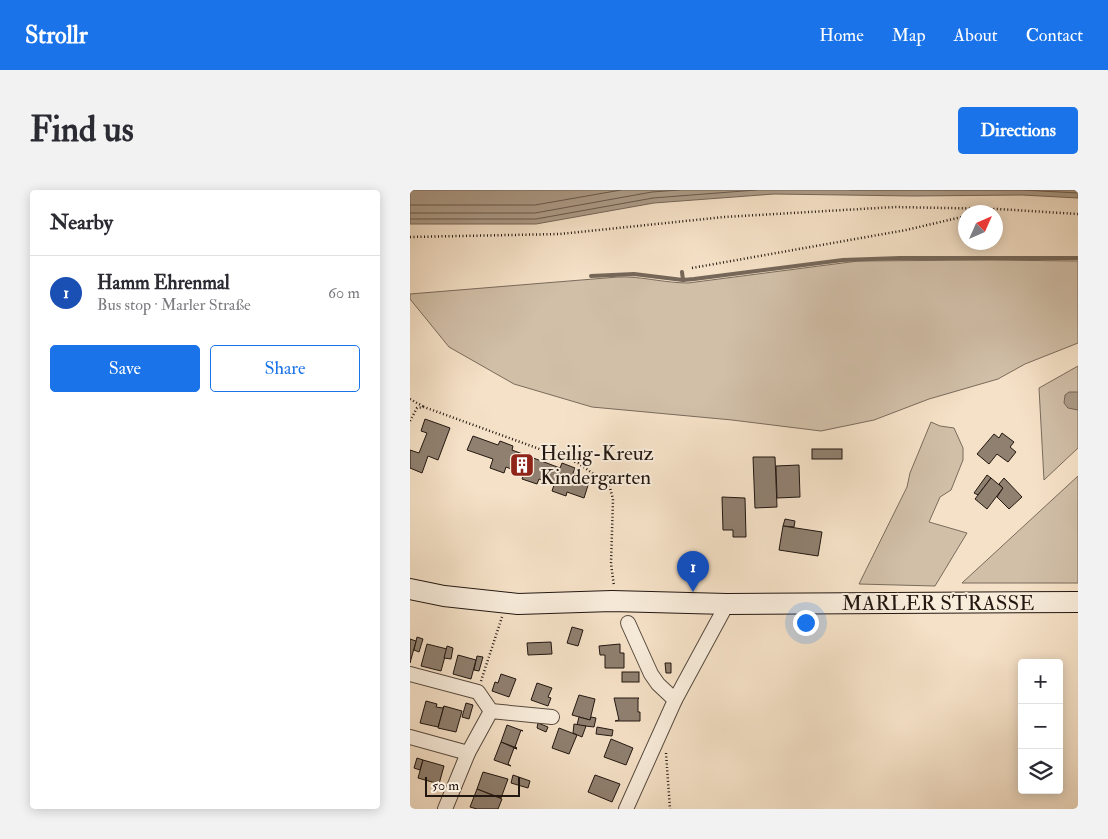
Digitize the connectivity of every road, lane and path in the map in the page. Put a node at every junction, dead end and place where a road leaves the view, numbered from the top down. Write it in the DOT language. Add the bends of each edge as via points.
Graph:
graph roads {
  1 [pos="958,208"];
  2 [pos="1003,209"];
  3 [pos="1078,214"];
  4 [pos="958,218"];
  5 [pos="410,237"];
  6 [pos="692,268"];
  7 [pos="410,399"];
  8 [pos="424,406"];
  9 [pos="410,421"];
  10 [pos="614,587"];
  11 [pos="410,589"];
  12 [pos="1078,602"];
  13 [pos="507,603"];
  14 [pos="727,604"];
  15 [pos="628,623"];
  16 [pos="410,674"];
  17 [pos="478,692"];
  18 [pos="675,700"];
  19 [pos="491,711"];
  20 [pos="552,717"];
  21 [pos="410,737"];
  22 [pos="666,751"];
  23 [pos="468,752"];
  24 [pos="445,809"];
  25 [pos="626,809"];
  26 [pos="670,809"];
  1 -- 5 [label="path" via="895,207 724,217 560,234"];
  2 -- 3 [label="path"];
  4 -- 6 [label="path"];
  7 -- 8 [label="path"];
  8 -- 9 [label="path" via="417,408"];
  8 -- 10 [label="path" via="578,464 602,480 612,493"];
  11 -- 13 [label="main road, MARLER STRASSE"];
  12 -- 14 [label="main road, MARLER STRASSE"];
  13 -- 14 [label="main road, MARLER STRASSE"];
  13 -- 17 [label="path"];
  14 -- 18 [label="street"];
  15 -- 18 [label="street" via="651,674"];
  16 -- 17 [label="street"];
  17 -- 19 [label="street"];
  18 -- 25 [label="street"];
  19 -- 20 [label="street"];
  19 -- 23 [label="street"];
  21 -- 23 [label="street"];
  22 -- 26 [label="path"];
  23 -- 24 [label="street"];
}
